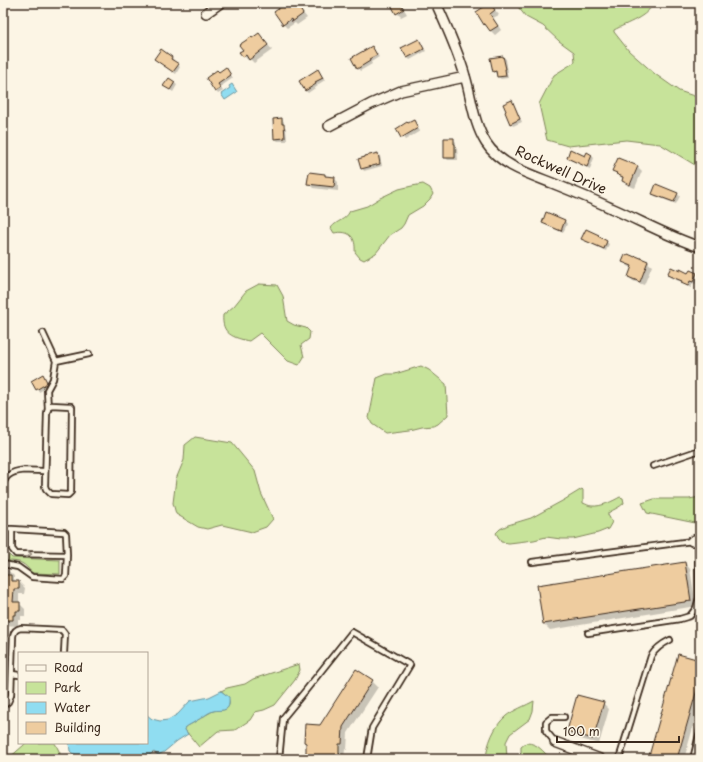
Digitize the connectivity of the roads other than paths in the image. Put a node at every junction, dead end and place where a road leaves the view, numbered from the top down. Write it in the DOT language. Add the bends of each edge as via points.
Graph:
graph roads {
  1 [pos="220,3"];
  2 [pos="436,3"];
  3 [pos="206,13"];
  4 [pos="466,77"];
  5 [pos="329,126"];
  6 [pos="700,247"];
  7 [pos="43,333"];
  8 [pos="89,354"];
  9 [pos="56,361"];
  10 [pos="48,410"];
  11 [pos="700,450"];
  12 [pos="653,466"];
  13 [pos="45,471"];
  14 [pos="3,482"];
  15 [pos="3,529"];
  16 [pos="12,529"];
  17 [pos="696,540"];
  18 [pos="67,555"];
  19 [pos="532,562"];
  20 [pos="3,564"];
  21 [pos="588,633"];
  22 [pos="670,640"];
  23 [pos="64,652"];
  24 [pos="12,674"];
  25 [pos="18,675"];
  26 [pos="3,706"];
  27 [pos="564,717"];
  28 [pos="700,731"];
  29 [pos="555,742"];
  30 [pos="279,759"];
  31 [pos="367,759"];
  32 [pos="600,759"];
  33 [pos="619,759"];
  34 [pos="693,759"];
  1 -- 3 [label="street"];
  2 -- 4 [label="street, Rockwell Drive" via="457,49"];
  4 -- 5 [label="street" via="401,91"];
  4 -- 6 [label="street, Rockwell Drive" via="478,128 486,143 501,159 523,171"];
  7 -- 9 [label="lane"];
  8 -- 9 [label="lane"];
  9 -- 10 [label="lane" via="53,379 47,390"];
  10 -- 13 [label="lane"];
  10 -- 13 [label="lane" via="52,405 72,408 70,494 49,493 45,486"];
  11 -- 12 [label="lane"];
  13 -- 14 [label="lane" via="18,471 8,475"];
  15 -- 16 [label="lane"];
  16 -- 18 [label="lane" via="65,532"];
  16 -- 18 [label="lane, one-way" via="12,549 16,554"];
  17 -- 19 [label="lane"];
  17 -- 21 [label="lane" via="699,598 690,616"];
  18 -- 20 [label="lane" via="66,576 63,579 32,577 18,567"];
  22 -- 33 [label="lane" via="663,643 651,656"];
  23 -- 24 [label="lane" via="65,634 62,630 20,628 14,631 13,636"];
  24 -- 25 [label="lane"];
  24 -- 26 [label="lane" via="10,697"];
  27 -- 29 [label="lane" via="552,716 546,722 546,731"];
  28 -- 34 [label="lane"];
  29 -- 32 [label="street"];
  30 -- 31 [label="lane" via="283,718 352,632 410,665 372,728"];
}
